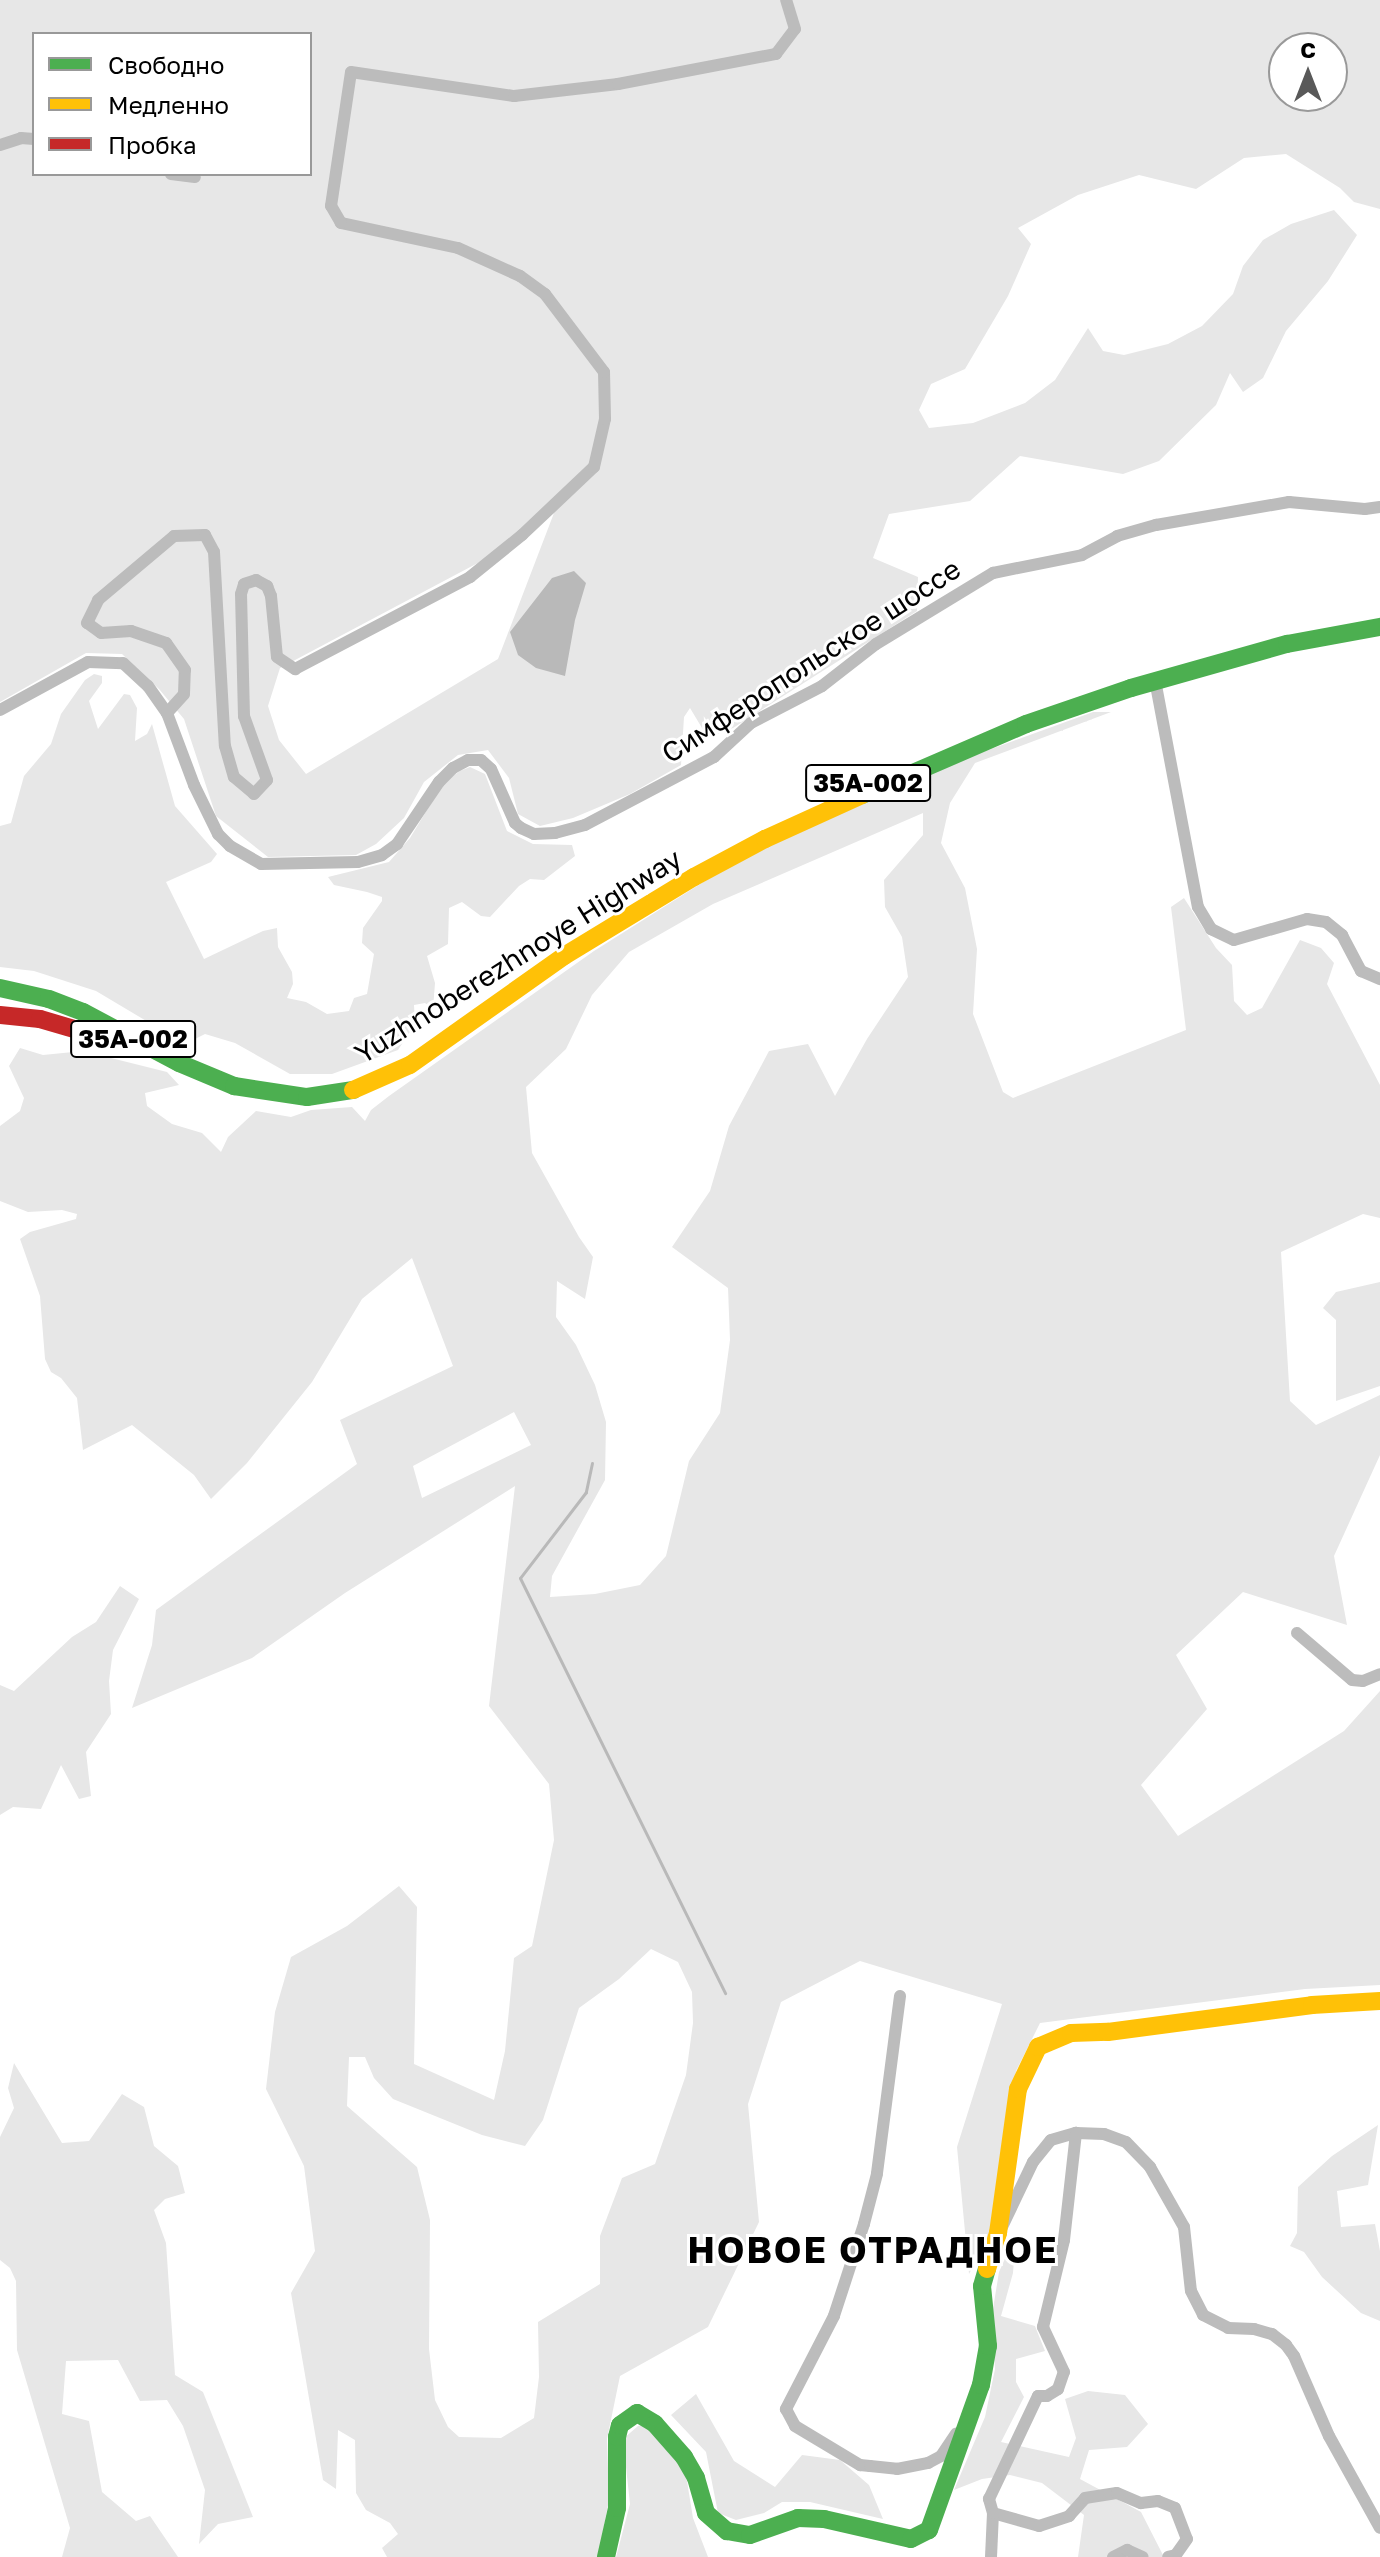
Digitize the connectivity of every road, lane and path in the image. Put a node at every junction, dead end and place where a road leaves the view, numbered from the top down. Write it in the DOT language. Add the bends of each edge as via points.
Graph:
graph roads {
  1 [pos="786,0"];
  2 [pos="32,139"];
  3 [pos="0,145"];
  4 [pos="187,176"];
  5 [pos="195,177"];
  6 [pos="1380,507"];
  7 [pos="1380,618"];
  8 [pos="1380,627"];
  9 [pos="1192,660"];
  10 [pos="1159,679"];
  11 [pos="1126,684"];
  12 [pos="0,710"];
  13 [pos="167,713"];
  14 [pos="1380,979"];
  15 [pos="0,980"];
  16 [pos="0,988"];
  17 [pos="0,1015"];
  18 [pos="179,1063"];
  19 [pos="1297,1633"];
  20 [pos="1380,1674"];
  21 [pos="900,1996"];
  22 [pos="1380,2001"];
  23 [pos="1076,2133"];
  24 [pos="998,2233"];
  25 [pos="981,2385"];
  26 [pos="993,2513"];
  27 [pos="1380,2528"];
  28 [pos="606,2557"];
  29 [pos="991,2557"];
  30 [pos="1113,2557"];
  31 [pos="1143,2557"];
  32 [pos="1168,2557"];
  1 -- 13 [label="street" via="795,29 776,54 618,84 514,96 351,72 331,206 341,223 458,248 520,276 545,294 604,372 605,419 594,467 470,577 295,669 277,657 267,586 256,580 244,584 244,716 267,780 254,794 234,777 225,746 214,552 205,535 174,536 98,600 87,623 101,633 131,631 166,643 185,670 184,694"];
  2 -- 3 [label="street"];
  4 -- 5 [label="street"];
  6 -- 13 [label="street, Симферопольское шоссе" via="1289,502 1156,525 1117,536 1082,555 993,573 876,644 822,686 751,723 714,757 585,825 555,833 534,834 515,823 491,769 481,760 468,760 439,782 397,844 382,855 358,862 261,864 218,834"];
  7 -- 9 [label="main road, Yuzhnoberezhnoye Highway / 35А-002" via="1284,635"];
  8 -- 10 [label="main road, Yuzhnoberezhnoye Highway / 35А-002" via="1287,644"];
  9 -- 10 [label="main road"];
  9 -- 11 [label="main road, Yuzhnoberezhnoye Highway / 35А-002"];
  10 -- 11 [label="main road, Yuzhnoberezhnoye Highway / 35А-002"];
  10 -- 14 [label="street" via="1198,907 1211,929 1234,940 1307,919 1326,922 1342,935 1361,971"];
  11 -- 15 [label="main road, Yuzhnoberezhnoye Highway / 35А-002" via="913,762 715,854 631,902 404,1057 364,1078 308,1086 242,1077 87,1003"];
  11 -- 18 [label="main road, Yuzhnoberezhnoye Highway / 35А-002" via="870,791 734,855 564,956 410,1065 367,1086 327,1096 265,1093"];
  12 -- 13 [label="street, Симферопольское шоссе" via="88,662 123,663"];
  16 -- 18 [label="main road, Yuzhnoberezhnoye Highway / 35А-002" via="83,1012"];
  17 -- 18 [label="main road" via="96,1033"];
  19 -- 20 [label="street" via="1352,1680"];
  21 -- 25 [label="street" via="877,2174 864,2224 834,2316 786,2409 795,2426 860,2465 897,2469 941,2456"];
  22 -- 24 [label="main road" via="1071,2033 1038,2047 1018,2089"];
  23 -- 24 [label="street" via="1051,2140 1041,2149"];
  23 -- 26 [label="street" via="1064,2240 1043,2327 1064,2372 1058,2389 1038,2396 1032,2406 989,2499"];
  23 -- 27 [label="street" via="1126,2142 1150,2167 1184,2227 1191,2291 1203,2315 1228,2328 1272,2334 1286,2345"];
  24 -- 25 [label="main road" via="982,2286 988,2346"];
  25 -- 28 [label="main road" via="929,2530 911,2539 807,2518 750,2535 727,2531 706,2513 691,2467 664,2433 642,2414 628,2417 617,2437 617,2508"];
  26 -- 29 [label="street"];
  26 -- 32 [label="street" via="1039,2526 1069,2516 1085,2498 1117,2493 1141,2503 1158,2501 1175,2508 1187,2539 1176,2555"];
  30 -- 31 [label="street" via="1127,2550"];
}
